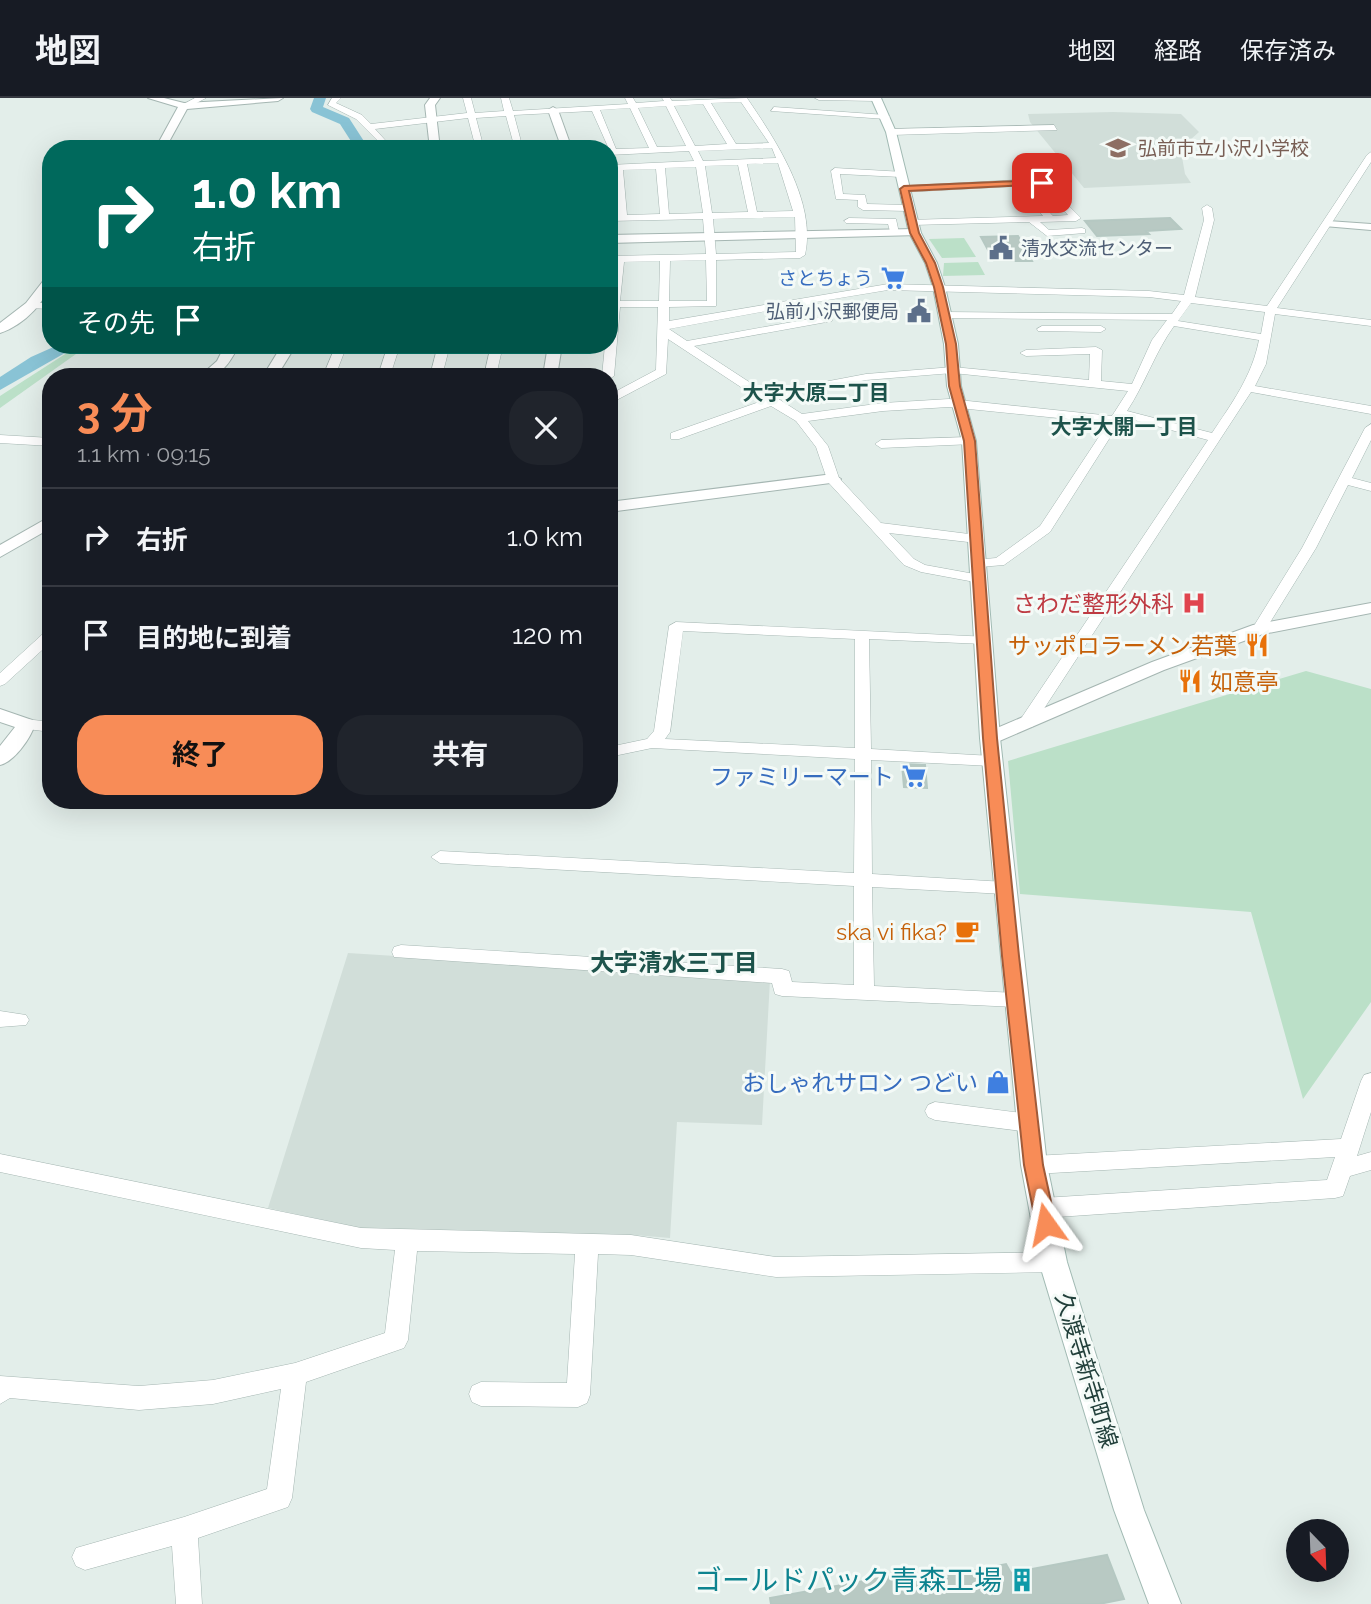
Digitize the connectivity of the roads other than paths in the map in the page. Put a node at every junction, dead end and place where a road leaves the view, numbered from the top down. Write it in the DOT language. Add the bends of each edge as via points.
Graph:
graph roads {
  1 [pos="153,98"];
  2 [pos="202,98"];
  3 [pos="278,98"];
  4 [pos="337,98"];
  5 [pos="435,98"];
  6 [pos="467,98"];
  7 [pos="505,98"];
  8 [pos="743,98"];
  9 [pos="819,98"];
  10 [pos="705,99"];
  11 [pos="877,99"];
  12 [pos="667,101"];
  13 [pos="631,102"];
  14 [pos="184,106"];
  15 [pos="595,107"];
  16 [pos="774,109"];
  17 [pos="552,110"];
  18 [pos="509,113"];
  19 [pos="471,115"];
  20 [pos="886,117"];
  21 [pos="432,118"];
  22 [pos="369,127"];
  23 [pos="1054,128"];
  24 [pos="891,132"];
  25 [pos="167,140"];
  26 [pos="381,140"];
  27 [pos="434,140"];
  28 [pos="478,140"];
  29 [pos="516,140"];
  30 [pos="564,140"];
  31 [pos="607,140"];
  32 [pos="775,145"];
  33 [pos="733,147"];
  34 [pos="694,148"];
  35 [pos="654,150"];
  36 [pos="618,152"];
  37 [pos="1371,155"];
  38 [pos="782,160"];
  39 [pos="742,162"];
  40 [pos="700,164"];
  41 [pos="660,166"];
  42 [pos="618,168"];
  43 [pos="901,174"];
  44 [pos="1023,183"];
  45 [pos="904,189"];
  46 [pos="618,193"];
  47 [pos="908,208"];
  48 [pos="1207,208"];
  49 [pos="798,214"];
  50 [pos="753,215"];
  51 [pos="708,216"];
  52 [pos="665,217"];
  53 [pos="618,218"];
  54 [pos="622,218"];
  55 [pos="1051,219"];
  56 [pos="1032,220"];
  57 [pos="849,221"];
  58 [pos="1328,224"];
  59 [pos="1371,227"];
  60 [pos="914,228"];
  61 [pos="1082,231"];
  62 [pos="894,233"];
  63 [pos="802,235"];
  64 [pos="711,237"];
  65 [pos="618,239"];
  66 [pos="665,258"];
  67 [pos="710,258"];
  68 [pos="618,259"];
  69 [pos="939,287"];
  70 [pos="42,291"];
  71 [pos="1189,298"];
  72 [pos="808,301"];
  73 [pos="618,304"];
  74 [pos="663,304"];
  75 [pos="31,306"];
  76 [pos="42,306"];
  77 [pos="1271,309"];
  78 [pos="945,315"];
  79 [pos="1172,323"];
  80 [pos="1371,323"];
  81 [pos="662,327"];
  82 [pos="0,329"];
  83 [pos="1042,329"];
  84 [pos="1265,338"];
  85 [pos="683,345"];
  86 [pos="1044,352"];
  87 [pos="1026,353"];
  88 [pos="228,354"];
  89 [pos="217,368"];
  90 [pos="953,370"];
  91 [pos="1046,379"];
  92 [pos="1095,383"];
  93 [pos="1136,388"];
  94 [pos="1248,388"];
  95 [pos="618,395"];
  96 [pos="770,399"];
  97 [pos="959,404"];
  98 [pos="1371,410"];
  99 [pos="1118,417"];
  100 [pos="800,418"];
  101 [pos="1371,428"];
  102 [pos="675,436"];
  103 [pos="1216,438"];
  104 [pos="0,439"];
  105 [pos="42,441"];
  106 [pos="969,441"];
  107 [pos="881,444"];
  108 [pos="833,479"];
  109 [pos="1344,480"];
  110 [pos="1371,487"];
  111 [pos="618,506"];
  112 [pos="42,526"];
  113 [pos="877,527"];
  114 [pos="977,538"];
  115 [pos="0,552"];
  116 [pos="979,571"];
  117 [pos="1371,608"];
  118 [pos="1259,629"];
  119 [pos="862,634"];
  120 [pos="984,640"];
  121 [pos="42,642"];
  122 [pos="0,681"];
  123 [pos="0,715"];
  124 [pos="1026,723"];
  125 [pos="25,724"];
  126 [pos="42,726"];
  127 [pos="990,738"];
  128 [pos="652,743"];
  129 [pos="618,750"];
  130 [pos="863,754"];
  131 [pos="0,759"];
  132 [pos="992,761"];
  133 [pos="440,857"];
  134 [pos="863,880"];
  135 [pos="1005,888"];
  136 [pos="401,952"];
  137 [pos="864,993"];
  138 [pos="1016,1000"];
  139 [pos="1371,1081"];
  140 [pos="935,1111"];
  141 [pos="1029,1123"];
  142 [pos="1350,1147"];
  143 [pos="1371,1161"];
  144 [pos="0,1163"];
  145 [pos="1034,1165"];
  146 [pos="1342,1169"];
  147 [pos="1043,1208"];
  148 [pos="407,1241"];
  149 [pos="587,1242"];
  150 [pos="1054,1262"];
  151 [pos="295,1374"];
  152 [pos="0,1392"];
  153 [pos="481,1394"];
  154 [pos="184,1530"];
  155 [pos="85,1557"];
  156 [pos="189,1604"];
  157 [pos="1164,1604"];
  1 -- 14 [label="street"];
  2 -- 14 [label="street"];
  3 -- 14 [label="street"];
  4 -- 22 [label="street" via="333,105"];
  5 -- 21 [label="street" via="430,105"];
  6 -- 19 [label="street"];
  7 -- 18 [label="street"];
  8 -- 10 [label="street"];
  8 -- 32 [label="street"];
  9 -- 11 [label="street"];
  10 -- 12 [label="street"];
  10 -- 33 [label="street"];
  11 -- 20 [label="street, 久渡寺新寺町線"];
  12 -- 13 [label="street"];
  12 -- 34 [label="street"];
  13 -- 15 [label="street"];
  13 -- 35 [label="street"];
  14 -- 25 [label="street" via="171,123"];
  15 -- 17 [label="street"];
  15 -- 31 [label="street"];
  16 -- 20 [label="street"];
  17 -- 18 [label="street"];
  17 -- 30 [label="street"];
  18 -- 19 [label="street"];
  18 -- 29 [label="street"];
  19 -- 21 [label="street"];
  19 -- 28 [label="street"];
  20 -- 24 [label="street, 久渡寺新寺町線"];
  21 -- 22 [label="street"];
  21 -- 27 [label="street"];
  22 -- 26 [label="street"];
  23 -- 24 [label="street"];
  24 -- 43 [label="street, 久渡寺新寺町線"];
  32 -- 33 [label="street"];
  32 -- 38 [label="street"];
  33 -- 34 [label="street"];
  34 -- 35 [label="street"];
  34 -- 40 [label="street"];
  35 -- 36 [label="street"];
  37 -- 58 [label="street"];
  38 -- 39 [label="street"];
  38 -- 49 [label="street"];
  39 -- 40 [label="street"];
  39 -- 50 [label="street"];
  40 -- 41 [label="street"];
  40 -- 51 [label="street"];
  41 -- 42 [label="street"];
  41 -- 52 [label="street"];
  43 -- 45 [label="street, 久渡寺新寺町線"];
  43 -- 47 [label="street" via="835,171 839,197 862,197 863,207"];
  44 -- 45 [label="street"];
  44 -- 55 [label="street"];
  44 -- 55 [label="street" via="1042,183 1076,218"];
  45 -- 47 [label="street, 久渡寺新寺町線"];
  46 -- 54 [label="street"];
  47 -- 60 [label="street, 久渡寺新寺町線"];
  48 -- 71 [label="street" via="1209,220"];
  49 -- 50 [label="street"];
  49 -- 63 [label="street"];
  50 -- 51 [label="street"];
  51 -- 52 [label="street"];
  51 -- 64 [label="street"];
  52 -- 54 [label="street"];
  53 -- 54 [label="street"];
  55 -- 56 [label="street"];
  56 -- 60 [label="street"];
  56 -- 61 [label="street" via="1047,233"];
  57 -- 62 [label="street" via="893,221"];
  58 -- 59 [label="street"];
  58 -- 77 [label="street"];
  60 -- 62 [label="street"];
  60 -- 69 [label="street, 久渡寺新寺町線"];
  62 -- 63 [label="street"];
  63 -- 64 [label="street"];
  63 -- 67 [label="street" via="800,256"];
  64 -- 65 [label="street"];
  64 -- 67 [label="street"];
  66 -- 67 [label="street"];
  66 -- 68 [label="street"];
  66 -- 74 [label="street"];
  67 -- 74 [label="street" via="712,304"];
  69 -- 71 [label="street"];
  69 -- 72 [label="street" via="888,287"];
  69 -- 78 [label="street, 久渡寺新寺町線"];
  70 -- 75 [label="street"];
  71 -- 77 [label="street"];
  71 -- 79 [label="street"];
  72 -- 81 [label="street"];
  72 -- 85 [label="street" via="828,319"];
  73 -- 74 [label="street"];
  74 -- 81 [label="street"];
  75 -- 76 [label="street"];
  75 -- 82 [label="street"];
  77 -- 80 [label="street"];
  77 -- 84 [label="street"];
  78 -- 79 [label="street"];
  78 -- 90 [label="street, 久渡寺新寺町線"];
  79 -- 83 [label="street"];
  79 -- 84 [label="street"];
  79 -- 93 [label="street" via="1158,340"];
  81 -- 85 [label="street"];
  81 -- 95 [label="street" via="662,372"];
  84 -- 94 [label="street" via="1260,364"];
  85 -- 96 [label="street"];
  86 -- 87 [label="street"];
  86 -- 91 [label="street"];
  86 -- 92 [label="street" via="1096,350"];
  88 -- 89 [label="street"];
  90 -- 91 [label="street"];
  90 -- 96 [label="street" via="866,377"];
  90 -- 97 [label="street, 久渡寺新寺町線"];
  91 -- 92 [label="street"];
  92 -- 93 [label="street"];
  93 -- 99 [label="street"];
  94 -- 98 [label="street"];
  94 -- 103 [label="street"];
  96 -- 100 [label="street"];
  96 -- 102 [label="street"];
  97 -- 99 [label="street"];
  97 -- 100 [label="street" via="883,407"];
  97 -- 106 [label="street, 久渡寺新寺町線"];
  99 -- 103 [label="street"];
  99 -- 116 [label="street" via="1045,529"];
  100 -- 108 [label="street" via="822,446"];
  101 -- 109 [label="street"];
  103 -- 124 [label="street"];
  104 -- 105 [label="street"];
  106 -- 107 [label="street"];
  106 -- 114 [label="street, 久渡寺新寺町線"];
  108 -- 111 [label="street"];
  108 -- 113 [label="street"];
  109 -- 110 [label="street"];
  109 -- 118 [label="street"];
  112 -- 115 [label="street"];
  113 -- 114 [label="street"];
  113 -- 116 [label="street" via="909,562 921,568"];
  114 -- 116 [label="street, 久渡寺新寺町線"];
  116 -- 120 [label="street, 久渡寺新寺町線"];
  117 -- 118 [label="street"];
  118 -- 124 [label="street"];
  119 -- 120 [label="street"];
  119 -- 128 [label="street" via="676,626 662,732"];
  119 -- 130 [label="street"];
  120 -- 127 [label="street, 久渡寺新寺町線"];
  121 -- 122 [label="street"];
  123 -- 125 [label="street"];
  124 -- 127 [label="street"];
  125 -- 126 [label="street"];
  125 -- 131 [label="street"];
  127 -- 132 [label="street, 久渡寺新寺町線"];
  128 -- 129 [label="street"];
  128 -- 130 [label="street"];
  130 -- 132 [label="street"];
  130 -- 134 [label="street"];
  132 -- 135 [label="street, 久渡寺新寺町線"];
  133 -- 134 [label="street"];
  134 -- 135 [label="street"];
  134 -- 137 [label="street"];
  135 -- 138 [label="street, 久渡寺新寺町線"];
  136 -- 137 [label="street" via="782,976 782,989"];
  137 -- 138 [label="street"];
  138 -- 141 [label="street, 久渡寺新寺町線"];
  139 -- 142 [label="street"];
  140 -- 141 [label="street"];
  141 -- 145 [label="street, 久渡寺新寺町線"];
  142 -- 145 [label="street"];
  142 -- 146 [label="street"];
  143 -- 146 [label="street"];
  144 -- 148 [label="street" via="361,1238"];
  145 -- 147 [label="street, 久渡寺新寺町線"];
  146 -- 147 [label="street" via="1335,1189"];
  147 -- 150 [label="street, 久渡寺新寺町線"];
  148 -- 149 [label="street"];
  148 -- 151 [label="street" via="396,1340"];
  149 -- 150 [label="street" via="776,1267"];
  149 -- 153 [label="street" via="578,1395"];
  150 -- 157 [label="street, 久渡寺新寺町線" via="1129,1510"];
  151 -- 152 [label="street" via="213,1392 139,1398 4,1386"];
  151 -- 154 [label="street" via="279,1498"];
  154 -- 155 [label="street"];
  154 -- 156 [label="street"];
}
